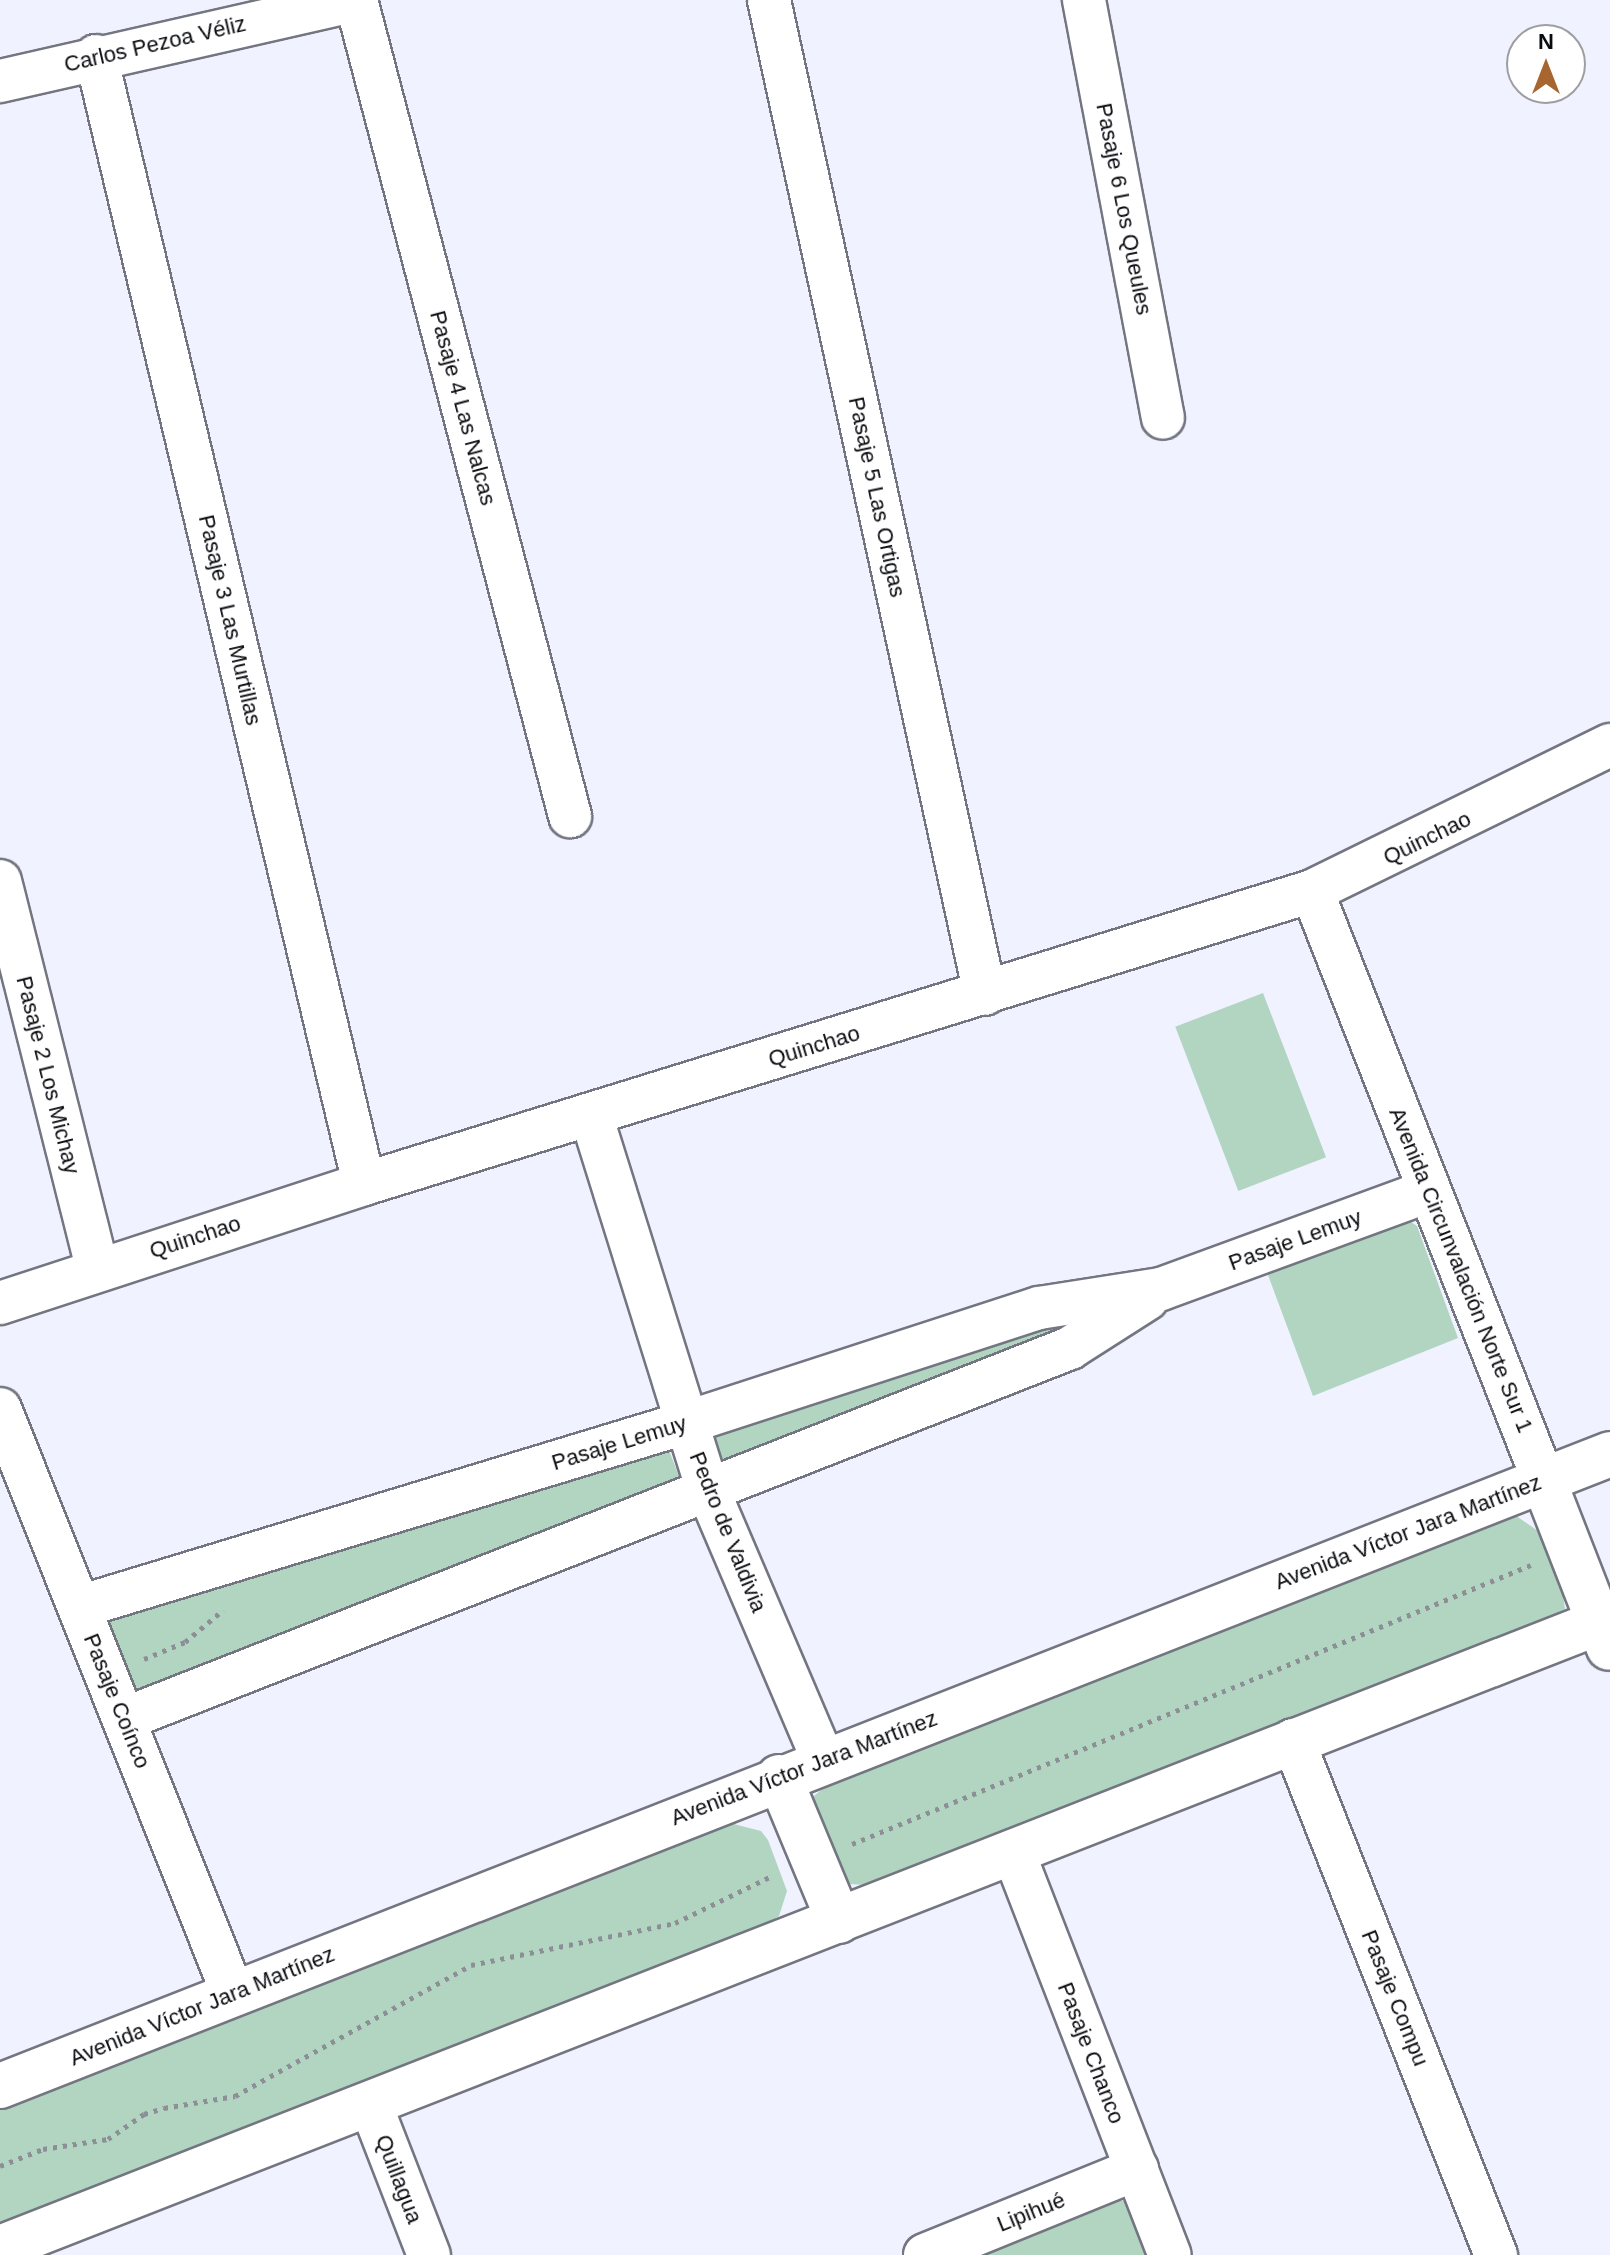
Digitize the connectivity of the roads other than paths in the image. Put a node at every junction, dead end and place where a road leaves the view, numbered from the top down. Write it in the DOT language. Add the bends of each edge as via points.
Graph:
graph roads {
  1 [pos="357,0"];
  2 [pos="769,0"];
  3 [pos="1084,0"];
  4 [pos="96,56"];
  5 [pos="0,81"];
  6 [pos="1163,418"];
  7 [pos="1610,745"];
  8 [pos="570,816"];
  9 [pos="0,881"];
  10 [pos="1312,891"];
  11 [pos="985,994"];
  12 [pos="591,1115"];
  13 [pos="364,1184"];
  14 [pos="1429,1191"];
  15 [pos="97,1268"];
  16 [pos="1161,1289"];
  17 [pos="0,1303"];
  18 [pos="0,1409"];
  19 [pos="685,1423"];
  20 [pos="1610,1454"];
  21 [pos="1543,1479"];
  22 [pos="708,1490"];
  23 [pos="79,1607"];
  24 [pos="1606,1630"];
  25 [pos="124,1719"];
  26 [pos="1293,1740"];
  27 [pos="823,1760"];
  28 [pos="779,1777"];
  29 [pos="1013,1851"];
  30 [pos="839,1921"];
  31 [pos="233,1994"];
  32 [pos="0,2086"];
  33 [pos="370,2103"];
  34 [pos="1137,2169"];
  35 [pos="0,2248"];
  36 [pos="429,2255"];
  37 [pos="925,2255"];
  38 [pos="1170,2255"];
  39 [pos="1496,2255"];
  1 -- 4 [label="street, Carlos Pezoa Véliz"];
  1 -- 8 [label="street, Pasaje 4 Las Nalcas"];
  2 -- 11 [label="street, Pasaje 5 Las Ortigas"];
  3 -- 6 [label="street, Pasaje 6 Los Queules"];
  4 -- 5 [label="street, Carlos Pezoa Véliz"];
  4 -- 13 [label="street, Pasaje 3 Las Murtillas"];
  7 -- 10 [label="street, Quinchao"];
  9 -- 15 [label="street, Pasaje 2 Los Michay"];
  10 -- 11 [label="street, Quinchao"];
  10 -- 14 [label="street, Avenida Circunvalación Norte Sur 1"];
  11 -- 12 [label="street, Quinchao"];
  12 -- 13 [label="street, Quinchao"];
  12 -- 19 [label="street, Pedro de Valdivia"];
  13 -- 15 [label="street, Quinchao"];
  14 -- 16 [label="street, Pasaje Lemuy"];
  14 -- 21 [label="street, Avenida Circunvalación Norte Sur 1"];
  15 -- 17 [label="street, Quinchao"];
  16 -- 19 [label="street, Pasaje Lemuy" via="1039,1308"];
  16 -- 22 [label="street, Pasaje Lemuy" via="1070,1348"];
  18 -- 23 [label="street, Pasaje Coínco"];
  19 -- 22 [label="street, Pedro de Valdivia"];
  19 -- 23 [label="street, Pasaje Lemuy"];
  20 -- 21 [label="main road, Avenida Víctor Jara Martínez"];
  21 -- 24 [label="main road, Avenida Circunvalación Norte Sur 1"];
  21 -- 27 [label="main road, Avenida Víctor Jara Martínez"];
  22 -- 25 [label="street, Pasaje Lemuy"];
  22 -- 27 [label="street, Pedro de Valdivia"];
  23 -- 25 [label="street, Pasaje Coínco"];
  24 -- 26 [label="main road"];
  25 -- 31 [label="street, Pasaje Coínco"];
  26 -- 29 [label="main road"];
  26 -- 39 [label="street, Pasaje Compu"];
  27 -- 28 [label="main road, Avenida Víctor Jara Martínez"];
  28 -- 30 [label="main road"];
  28 -- 31 [label="main road, Avenida Víctor Jara Martínez"];
  29 -- 30 [label="main road"];
  29 -- 34 [label="street, Pasaje Chanco"];
  30 -- 33 [label="main road"];
  31 -- 32 [label="main road, Avenida Víctor Jara Martínez"];
  33 -- 35 [label="main road"];
  33 -- 36 [label="street, Quillagua"];
  34 -- 37 [label="street, Lipihué"];
  34 -- 38 [label="street, Pasaje Chanco"];
}
